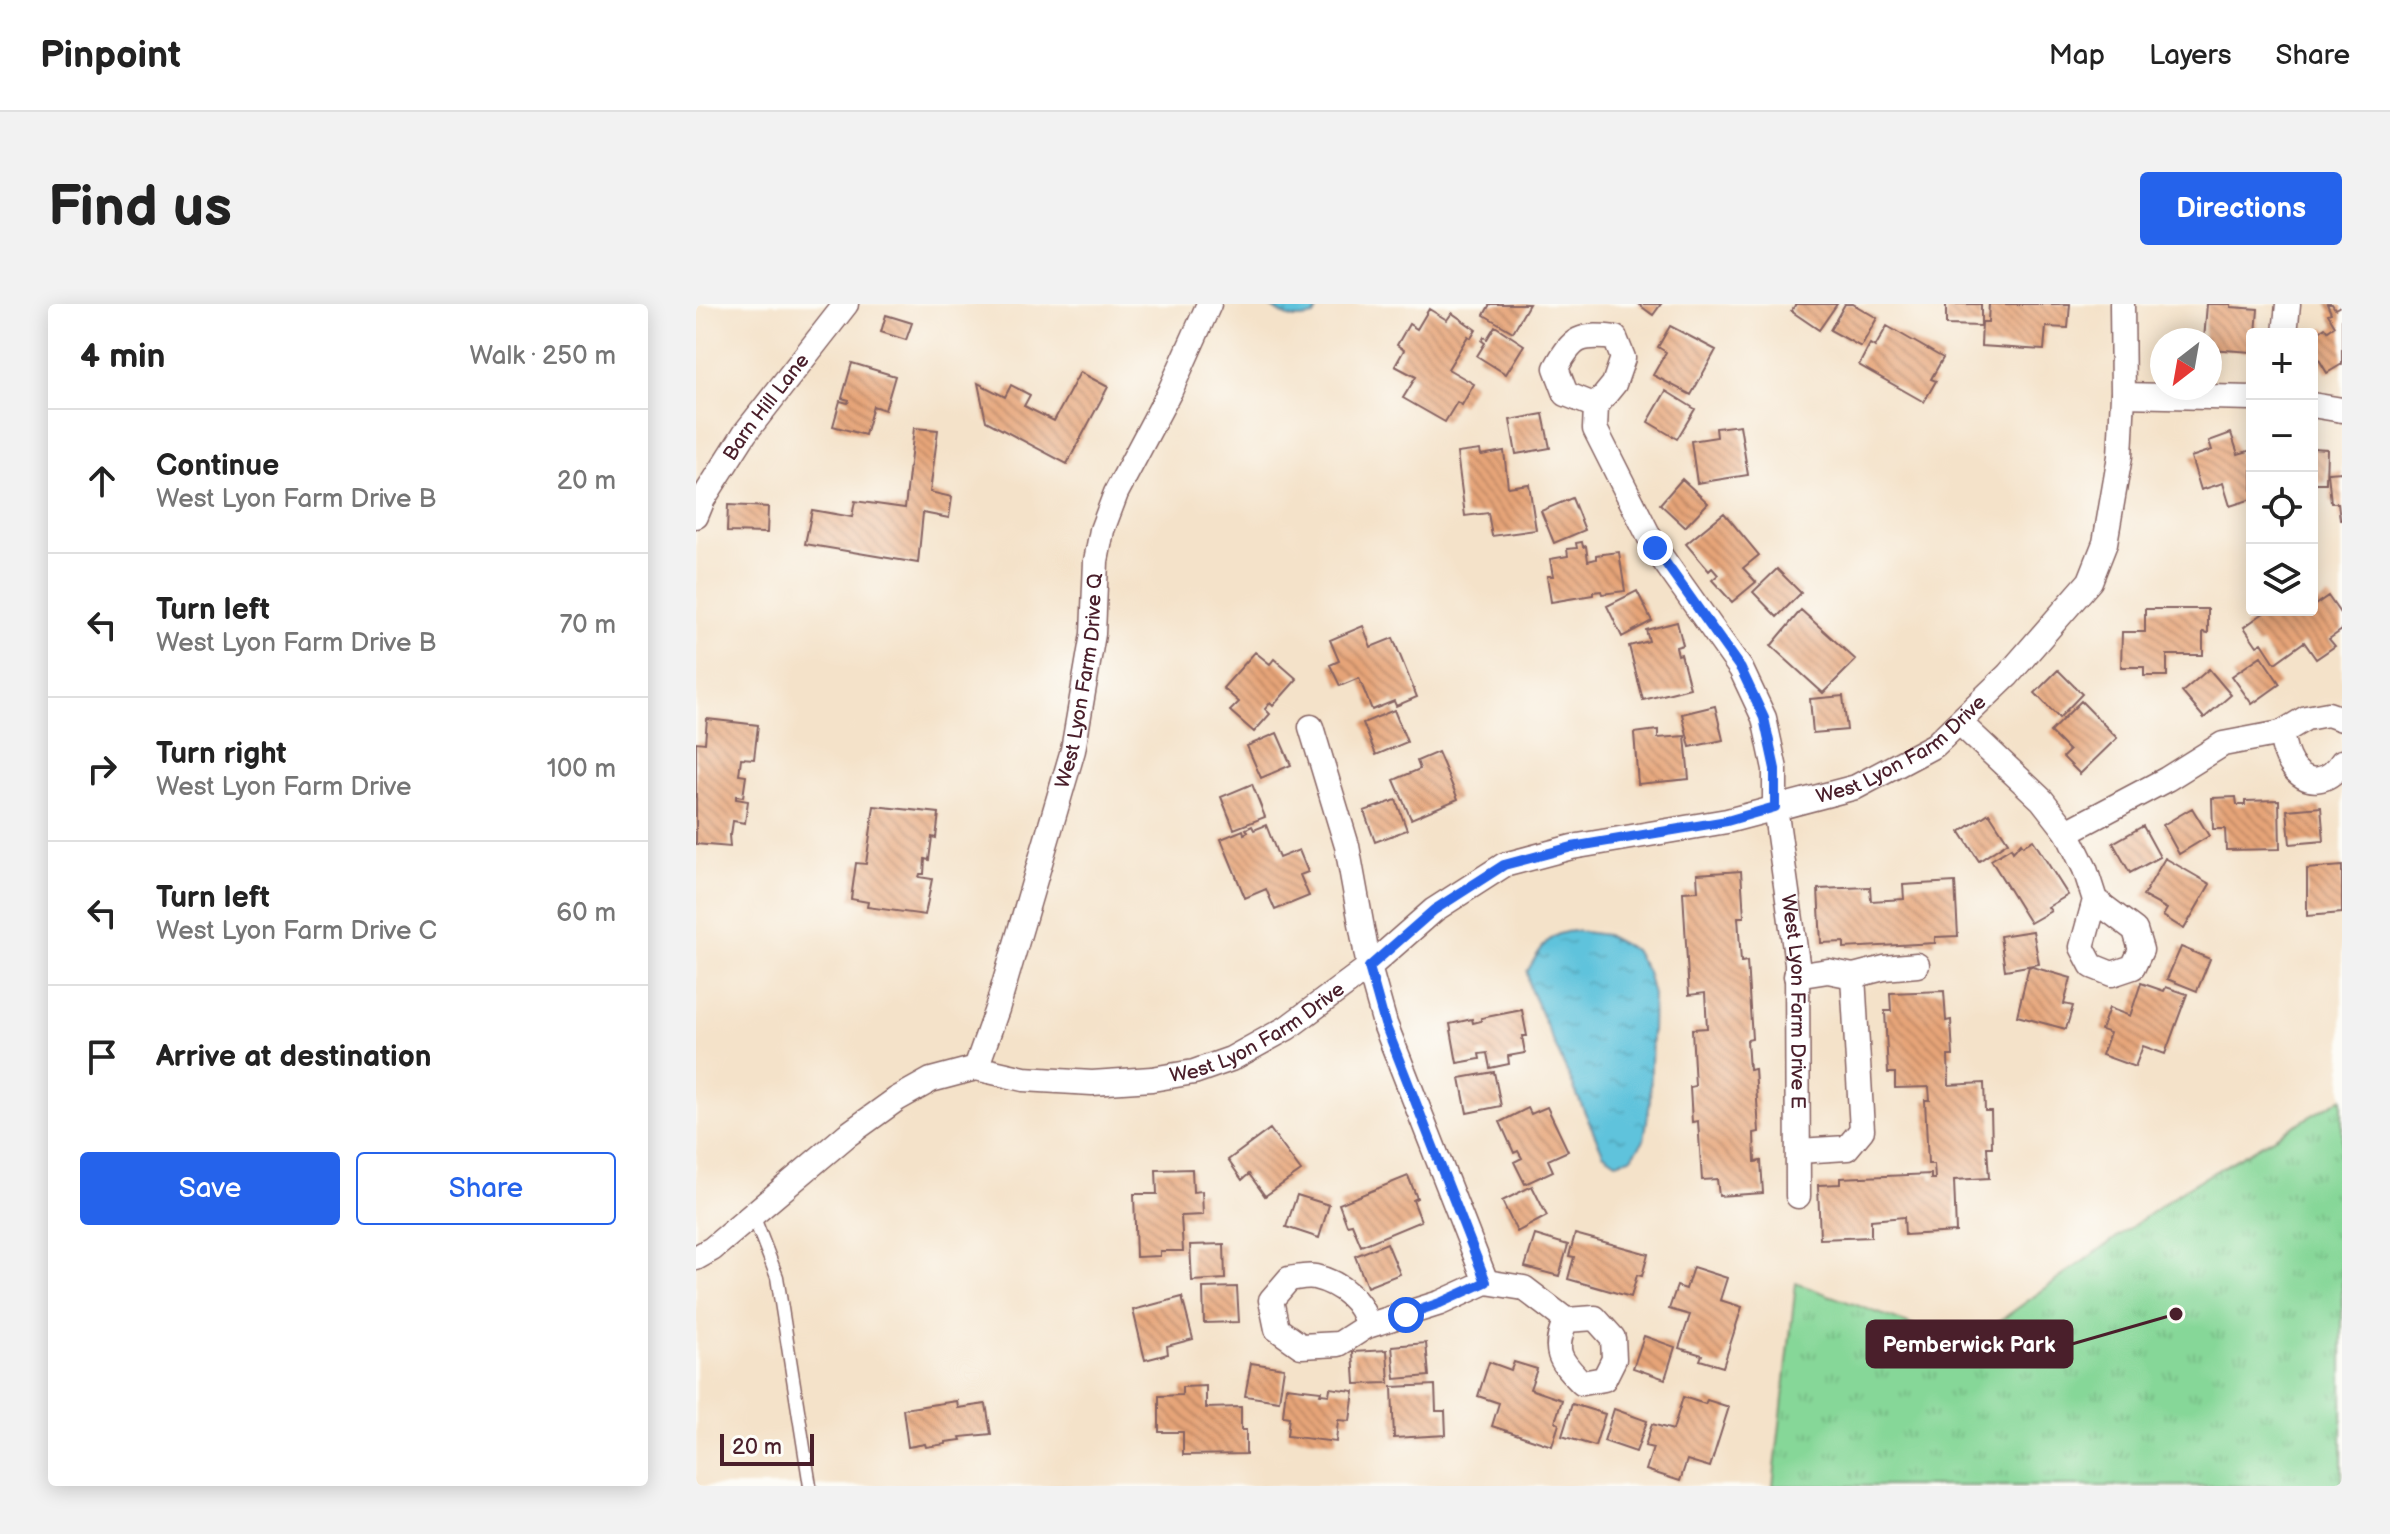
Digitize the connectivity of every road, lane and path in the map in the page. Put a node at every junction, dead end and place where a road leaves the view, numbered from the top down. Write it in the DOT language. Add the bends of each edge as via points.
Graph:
graph roads {
  1 [pos="846,304"];
  2 [pos="1209,304"];
  3 [pos="2122,304"];
  4 [pos="2288,304"];
  5 [pos="2286,328"];
  6 [pos="2123,395"];
  7 [pos="2246,398"];
  8 [pos="1596,406"];
  9 [pos="2318,406"];
  10 [pos="2342,410"];
  11 [pos="696,516"];
  12 [pos="2342,719"];
  13 [pos="1960,723"];
  14 [pos="1311,727"];
  15 [pos="2281,733"];
  16 [pos="2342,762"];
  17 [pos="1775,807"];
  18 [pos="2067,832"];
  19 [pos="2095,900"];
  20 [pos="1917,965"];
  21 [pos="1369,967"];
  22 [pos="1796,976"];
  23 [pos="1853,976"];
  24 [pos="976,1068"];
  25 [pos="1799,1151"];
  26 [pos="1798,1196"];
  27 [pos="753,1215"];
  28 [pos="696,1258"];
  29 [pos="1486,1282"];
  30 [pos="1566,1320"];
  31 [pos="1367,1326"];
  32 [pos="810,1486"];
  1 -- 11 [label="street, Barn Hill Lane" via="745,433"];
  2 -- 24 [label="street, West Lyon Farm Drive Q" via="1102,530 1093,634 1073,750"];
  3 -- 6 [label="street, West Lyon Farm Drive"];
  4 -- 5 [label="street"];
  6 -- 7 [label="street"];
  6 -- 13 [label="street, West Lyon Farm Drive" via="2113,510 2090,581"];
  8 -- 17 [label="street, West Lyon Farm Drive E" via="1595,429 1638,518 1741,669 1764,718 1775,769"];
  9 -- 10 [label="street"];
  12 -- 15 [label="street" via="2328,714 2306,718"];
  13 -- 17 [label="street, West Lyon Farm Drive" via="1935,745 1856,787"];
  13 -- 18 [label="street" via="2042,800"];
  14 -- 21 [label="street" via="1347,846"];
  15 -- 16 [label="street" via="2291,766 2301,775 2322,780"];
  15 -- 18 [label="street" via="2223,744"];
  17 -- 21 [label="street, West Lyon Farm Drive" via="1504,865 1434,910"];
  17 -- 22 [label="street, West Lyon Farm Drive E"];
  18 -- 19 [label="street"];
  20 -- 23 [label="street"];
  21 -- 24 [label="street, West Lyon Farm Drive" via="1287,1028 1231,1059 1194,1072 1092,1083 1024,1079"];
  21 -- 29 [label="street" via="1385,1024"];
  22 -- 23 [label="street" via="1828,971"];
  22 -- 25 [label="street, West Lyon Farm Drive E"];
  23 -- 25 [label="street" via="1862,1130 1847,1148"];
  24 -- 27 [label="street, West Lyon Farm Drive" via="931,1080 897,1099"];
  25 -- 26 [label="street, West Lyon Farm Drive E"];
  27 -- 28 [label="street, West Lyon Farm Drive"];
  27 -- 32 [label="lane" via="777,1277"];
  29 -- 30 [label="street" via="1524,1288"];
  29 -- 31 [label="street"];
}
